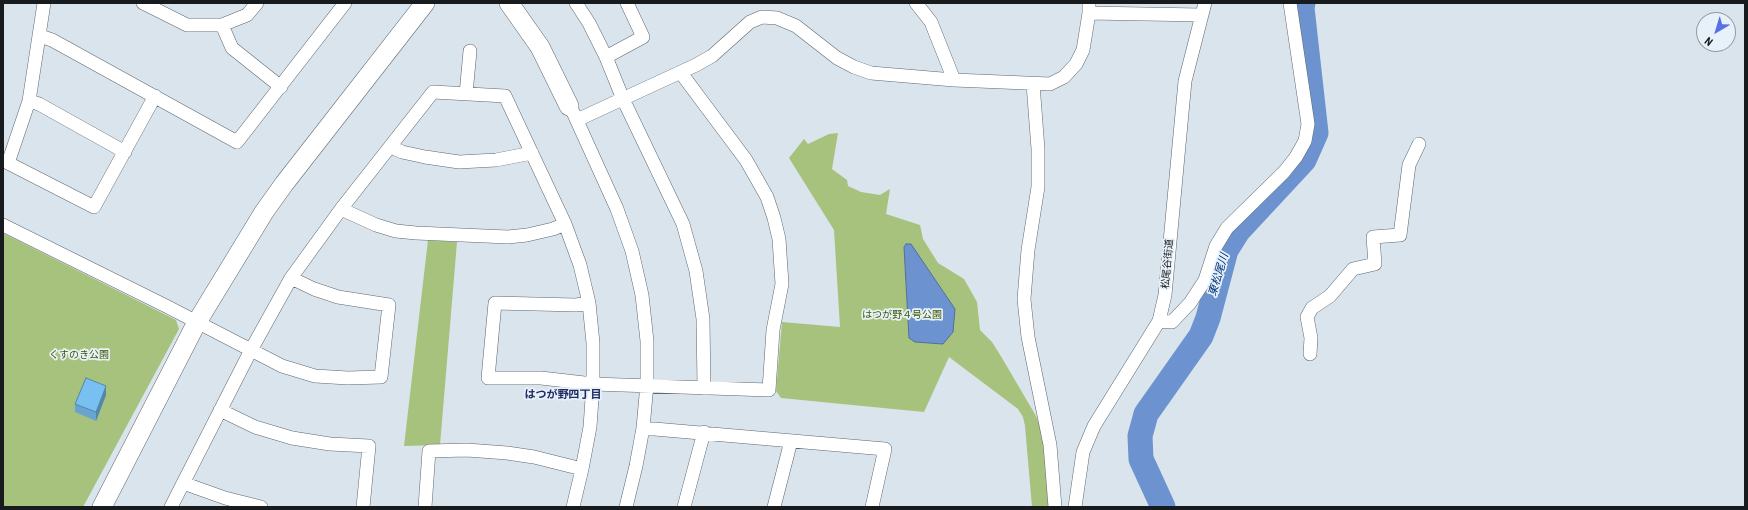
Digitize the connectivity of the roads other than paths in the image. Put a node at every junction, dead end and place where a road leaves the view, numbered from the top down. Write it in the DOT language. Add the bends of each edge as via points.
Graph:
graph roads {
  1 [pos="44,3"];
  2 [pos="143,3"];
  3 [pos="257,3"];
  4 [pos="345,3"];
  5 [pos="425,3"];
  6 [pos="509,3"];
  7 [pos="576,3"];
  8 [pos="627,3"];
  9 [pos="916,3"];
  10 [pos="1290,3"];
  11 [pos="1089,8"];
  12 [pos="1203,9"];
  13 [pos="222,25"];
  14 [pos="40,36"];
  15 [pos="470,50"];
  16 [pos="606,57"];
  17 [pos="681,73"];
  18 [pos="954,80"];
  19 [pos="1033,84"];
  20 [pos="280,87"];
  21 [pos="466,94"];
  22 [pos="155,96"];
  23 [pos="623,99"];
  24 [pos="29,101"];
  25 [pos="573,113"];
  26 [pos="1419,144"];
  27 [pos="391,147"];
  28 [pos="125,152"];
  29 [pos="532,153"];
  30 [pos="341,209"];
  31 [pos="3,224"];
  32 [pos="565,224"];
  33 [pos="291,278"];
  34 [pos="589,303"];
  35 [pos="1159,321"];
  36 [pos="197,322"];
  37 [pos="251,350"];
  38 [pos="1310,354"];
  39 [pos="593,384"];
  40 [pos="647,386"];
  41 [pos="704,388"];
  42 [pos="220,410"];
  43 [pos="643,428"];
  44 [pos="704,432"];
  45 [pos="791,441"];
  46 [pos="582,469"];
  47 [pos="183,483"];
  48 [pos="102,507"];
  49 [pos="171,507"];
  50 [pos="261,507"];
  51 [pos="363,507"];
  52 [pos="424,507"];
  53 [pos="573,507"];
  54 [pos="626,507"];
  55 [pos="684,507"];
  56 [pos="774,507"];
  57 [pos="872,507"];
  58 [pos="1056,507"];
  59 [pos="1075,507"];
  1 -- 14 [label="street"];
  2 -- 13 [label="street" via="187,25"];
  3 -- 13 [label="street" via="247,15"];
  4 -- 20 [label="street"];
  5 -- 36 [label="street" via="284,184"];
  6 -- 25 [label="street" via="540,47"];
  7 -- 16 [label="street"];
  8 -- 16 [label="street" via="643,37"];
  9 -- 18 [label="street" via="931,22"];
  10 -- 35 [label="street" via="1308,124 1304,141 1284,172 1227,228 1216,246 1205,280 1190,303 1172,322"];
  11 -- 12 [label="street"];
  11 -- 19 [label="street" via="1083,50 1076,64 1064,77 1050,84"];
  12 -- 35 [label="street, 松尾谷街道" via="1185,81 1165,295"];
  13 -- 20 [label="street" via="232,48"];
  14 -- 22 [label="street" via="52,40"];
  14 -- 24 [label="street"];
  15 -- 21 [label="street"];
  16 -- 23 [label="street"];
  17 -- 18 [label="street" via="712,56 750,22 762,17 777,18 796,26 854,68 871,73"];
  17 -- 23 [label="street"];
  17 -- 41 [label="street" via="758,178 774,218 782,261 782,284 773,330 769,390"];
  18 -- 19 [label="street"];
  19 -- 58 [label="street" via="1038,187 1028,250 1024,299 1028,337 1050,445"];
  20 -- 22 [label="street" via="236,142"];
  21 -- 27 [label="street" via="433,92"];
  21 -- 29 [label="street" via="504,96"];
  22 -- 28 [label="street"];
  23 -- 25 [label="street"];
  23 -- 41 [label="street" via="683,224 690,247 703,319"];
  24 -- 28 [label="street" via="39,104"];
  24 -- 28 [label="street" via="8,164 94,207"];
  25 -- 40 [label="street" via="617,209 632,251 642,295 647,341"];
  26 -- 38 [label="street" via="1409,165 1400,235 1373,237 1375,264 1353,269 1330,296 1312,308 1307,317 1311,338"];
  27 -- 29 [label="street" via="402,152 459,162 496,160"];
  27 -- 30 [label="street"];
  29 -- 32 [label="street"];
  30 -- 32 [label="street" via="376,225 416,233 508,237 527,235"];
  30 -- 33 [label="street"];
  31 -- 36 [label="street"];
  32 -- 34 [label="street" via="580,265"];
  33 -- 37 [label="street"];
  33 -- 37 [label="street" via="338,297 389,305 381,377 315,376 282,366"];
  34 -- 39 [label="street" via="593,343"];
  34 -- 39 [label="street" via="495,303 488,378 541,378"];
  35 -- 59 [label="street, 松尾谷街道" via="1094,426 1083,452"];
  36 -- 37 [label="street"];
  36 -- 48 [label="street"];
  37 -- 42 [label="street"];
  39 -- 40 [label="street"];
  39 -- 46 [label="street" via="590,427"];
  40 -- 41 [label="street"];
  40 -- 43 [label="street"];
  42 -- 47 [label="street"];
  42 -- 51 [label="street" via="255,427 292,438 330,444 369,446"];
  43 -- 44 [label="street"];
  43 -- 54 [label="street"];
  44 -- 45 [label="street"];
  44 -- 55 [label="street"];
  45 -- 56 [label="street"];
  45 -- 57 [label="street" via="891,450"];
  46 -- 52 [label="street" via="507,453 467,450 429,452"];
  46 -- 53 [label="street"];
  47 -- 49 [label="street"];
  47 -- 50 [label="street"];
}
